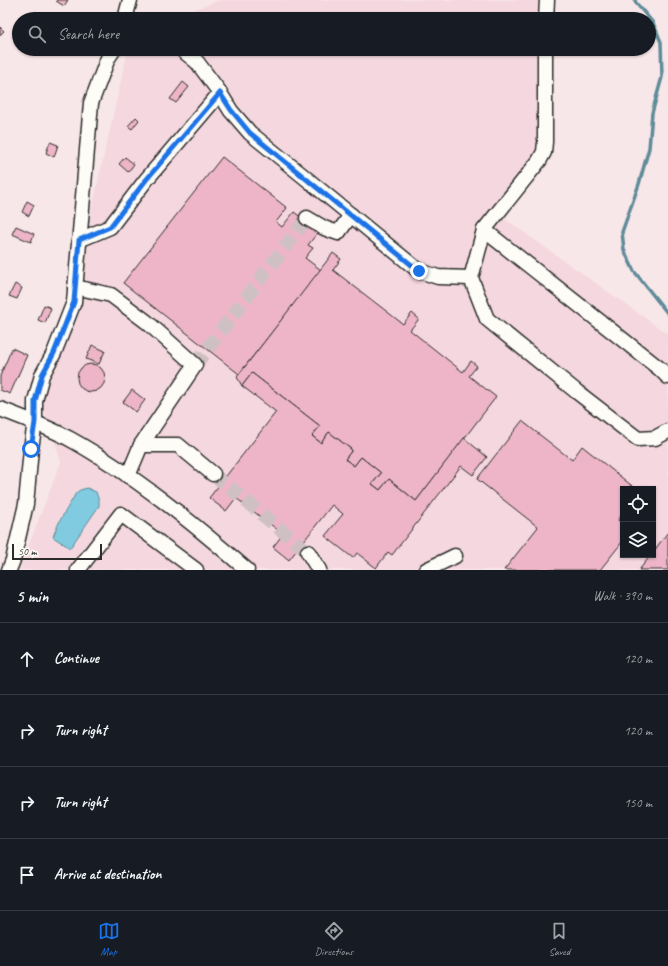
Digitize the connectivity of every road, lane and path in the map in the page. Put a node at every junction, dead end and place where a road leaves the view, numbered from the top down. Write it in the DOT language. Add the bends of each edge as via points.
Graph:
graph roads {
  1 [pos="130,0"];
  2 [pos="546,0"];
  3 [pos="127,12"];
  4 [pos="546,12"];
  5 [pos="109,56"];
  6 [pos="189,56"];
  7 [pos="545,56"];
  8 [pos="220,93"];
  9 [pos="351,215"];
  10 [pos="307,218"];
  11 [pos="484,230"];
  12 [pos="79,240"];
  13 [pos="470,278"];
  14 [pos="75,287"];
  15 [pos="668,377"];
  16 [pos="0,409"];
  17 [pos="35,422"];
  18 [pos="668,431"];
  19 [pos="142,445"];
  20 [pos="213,474"];
  21 [pos="128,476"];
  22 [pos="308,552"];
  23 [pos="455,556"];
  24 [pos="9,570"];
  25 [pos="78,570"];
  26 [pos="196,570"];
  27 [pos="247,570"];
  28 [pos="319,570"];
  29 [pos="426,570"];
  1 -- 3 [label="street"];
  2 -- 4 [label="street"];
  5 -- 12 [label="street" via="91,103"];
  6 -- 8 [label="street"];
  7 -- 11 [label="street" via="544,152"];
  8 -- 9 [label="street" via="250,133"];
  8 -- 12 [label="street" via="110,227"];
  9 -- 10 [label="street" via="338,233"];
  9 -- 13 [label="street" via="419,271 438,277"];
  11 -- 13 [label="street"];
  11 -- 15 [label="street"];
  12 -- 14 [label="street"];
  13 -- 18 [label="street" via="486,319 577,392 638,439 655,438"];
  14 -- 17 [label="street" via="70,314 42,375 35,401"];
  14 -- 19 [label="street" via="111,295 195,365"];
  16 -- 17 [label="street"];
  17 -- 21 [label="street" via="69,439"];
  17 -- 24 [label="street" via="26,504"];
  19 -- 20 [label="street" via="178,445"];
  19 -- 21 [label="street"];
  21 -- 27 [label="street" via="213,540"];
  22 -- 28 [label="street"];
  23 -- 29 [label="street"];
  25 -- 26 [label="street" via="121,514"];
}
